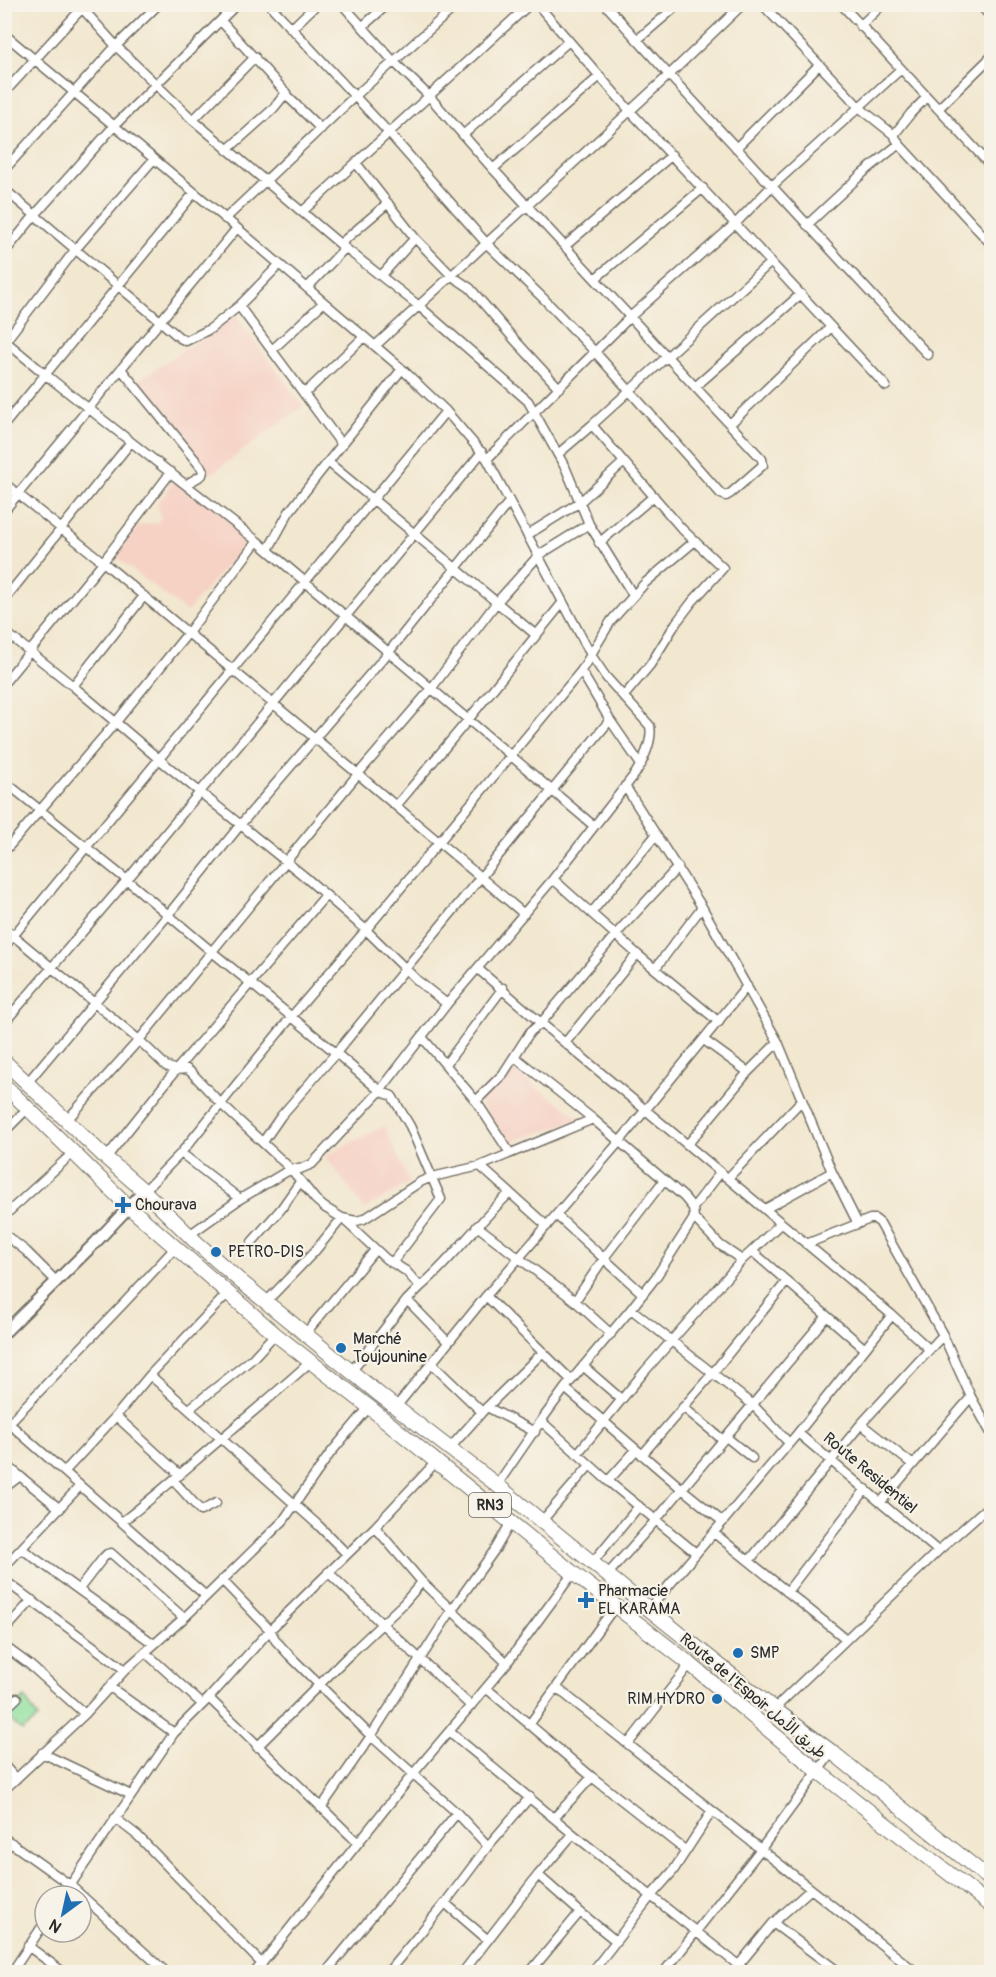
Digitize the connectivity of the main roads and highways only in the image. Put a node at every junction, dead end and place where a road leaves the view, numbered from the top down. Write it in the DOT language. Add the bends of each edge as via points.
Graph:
graph roads {
  1 [pos="4,1061"];
  2 [pos="4,1085"];
  3 [pos="992,1881"];
  4 [pos="992,1907"];
  1 -- 3 [label="highway, Route de l’Espoir طريق الأمل / RN3" via="266,1302"];
  2 -- 4 [label="highway, Route de l’Espoir طريق الأمل / RN3" via="129,1207 275,1334"];
}
